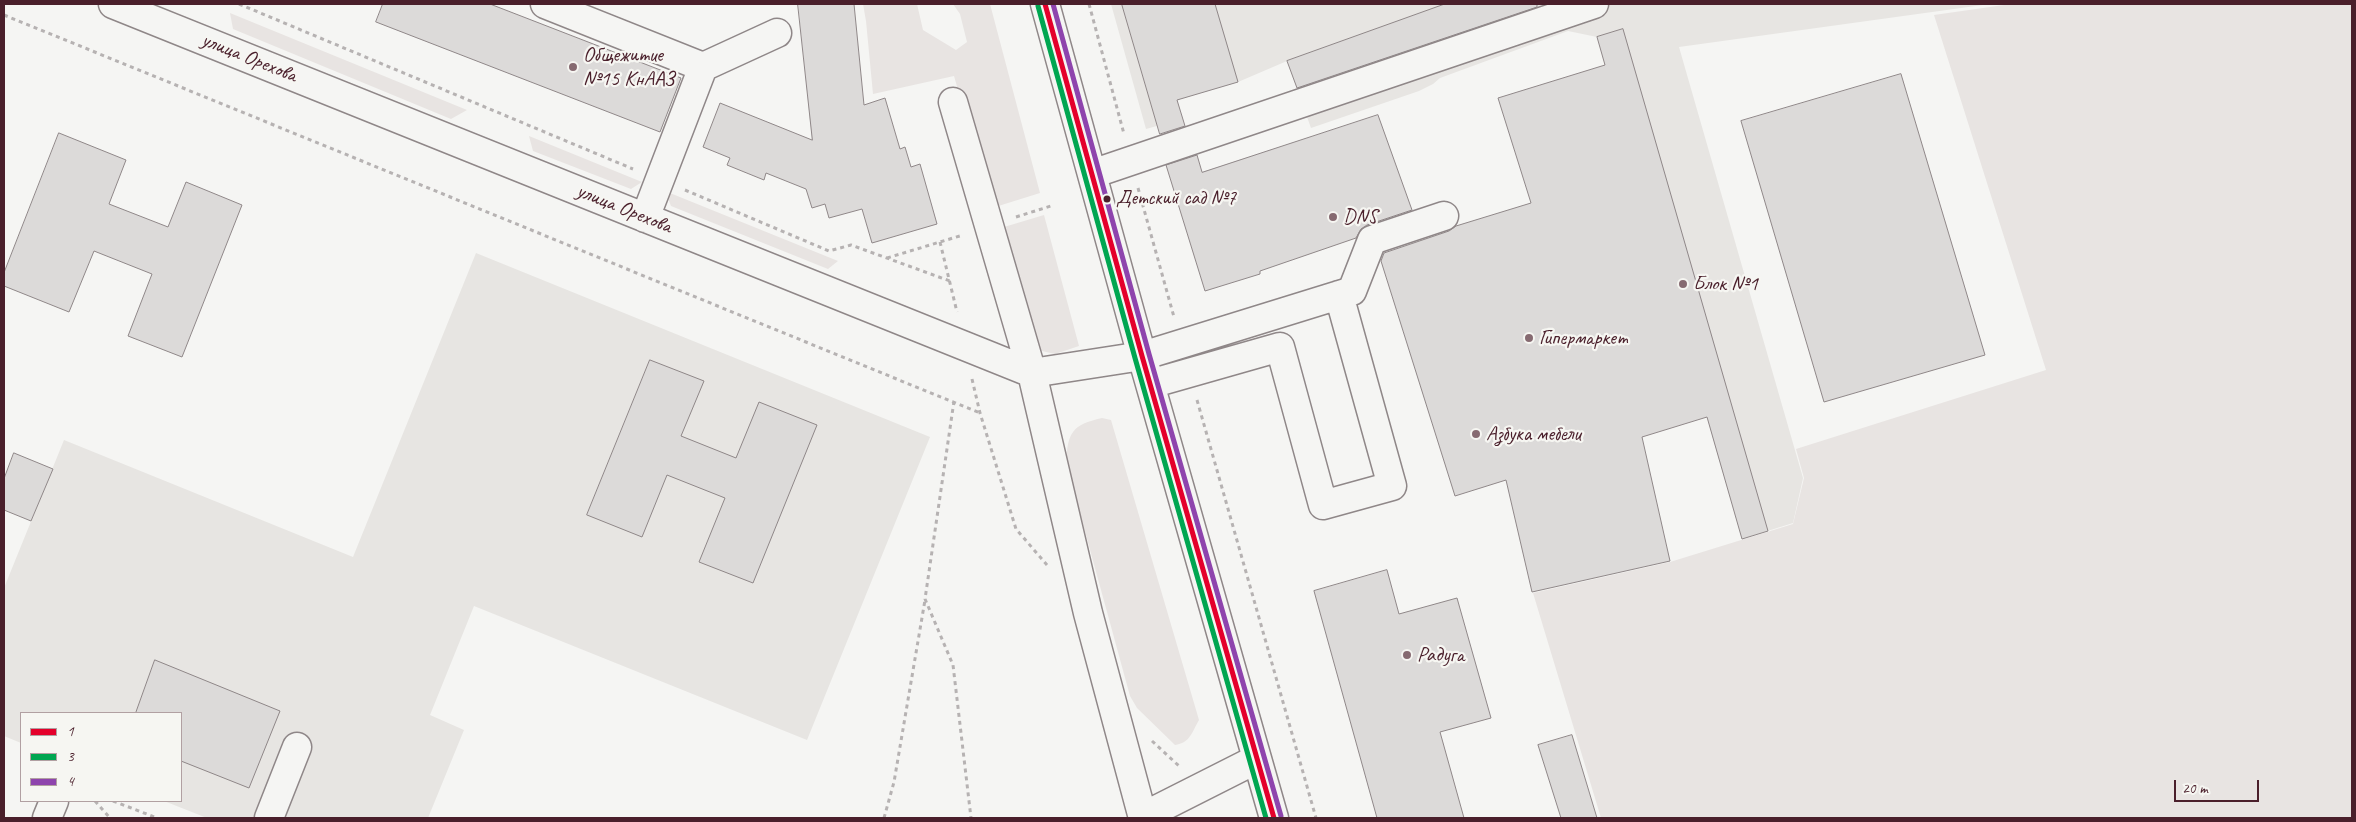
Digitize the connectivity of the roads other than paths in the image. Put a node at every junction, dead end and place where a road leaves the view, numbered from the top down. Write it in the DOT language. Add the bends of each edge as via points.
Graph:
graph roads {
  1 [pos="113,4"];
  2 [pos="544,4"];
  3 [pos="1045,4"];
  4 [pos="1594,4"];
  5 [pos="776,33"];
  6 [pos="703,67"];
  7 [pos="953,102"];
  8 [pos="1092,174"];
  9 [pos="1444,216"];
  10 [pos="645,218"];
  11 [pos="1339,295"];
  12 [pos="1142,356"];
  13 [pos="1032,373"];
  14 [pos="1150,384"];
  15 [pos="297,747"];
  16 [pos="1257,759"];
  17 [pos="54,802"];
  18 [pos="46,818"];
  19 [pos="269,818"];
  20 [pos="1145,818"];
  21 [pos="1274,818"];
  1 -- 10 [label="street, улица Орехова"];
  2 -- 6 [label="street"];
  3 -- 8 [label="street"];
  4 -- 8 [label="street"];
  5 -- 6 [label="street"];
  6 -- 10 [label="street"];
  7 -- 13 [label="street"];
  8 -- 12 [label="street"];
  9 -- 11 [label="street" via="1372,240 1352,291"];
  10 -- 13 [label="street, улица Орехова"];
  11 -- 12 [label="street"];
  11 -- 14 [label="street" via="1392,486 1323,504 1280,347"];
  12 -- 13 [label="street"];
  12 -- 14 [label="street"];
  13 -- 20 [label="street" via="1088,613"];
  14 -- 16 [label="street"];
  15 -- 19 [label="street"];
  16 -- 20 [label="street"];
  16 -- 21 [label="street"];
  17 -- 18 [label="street"];
}
